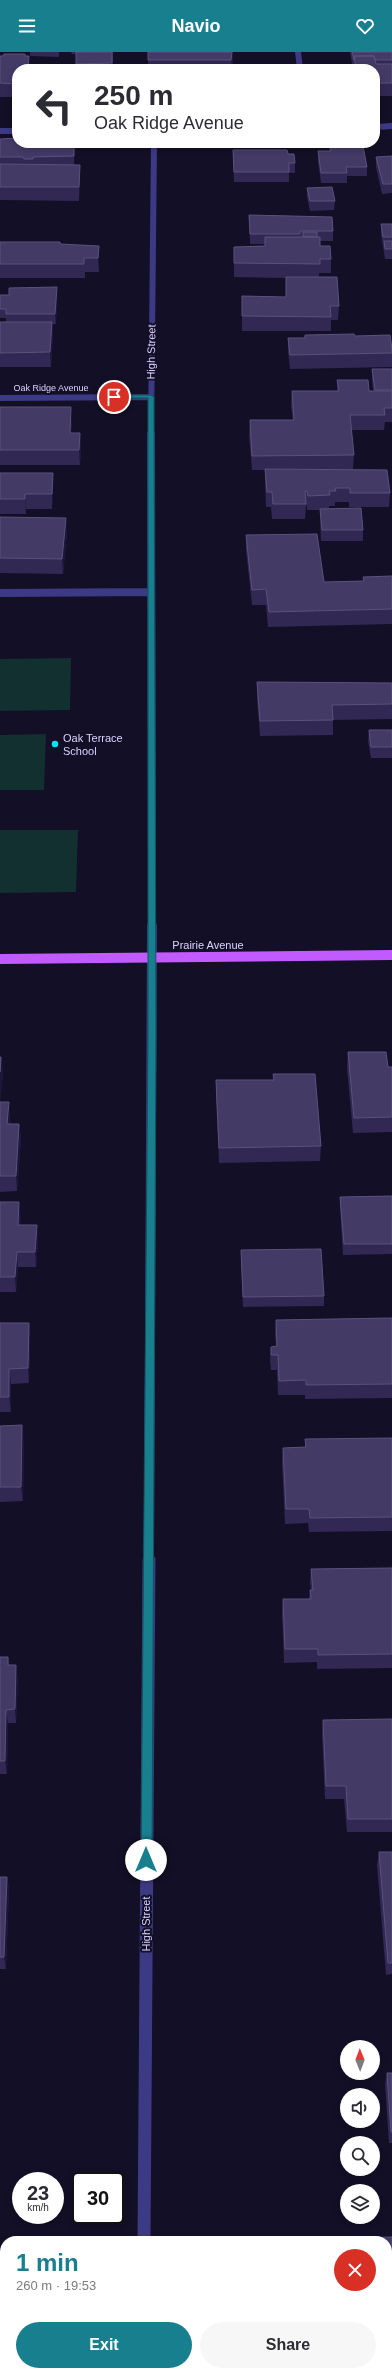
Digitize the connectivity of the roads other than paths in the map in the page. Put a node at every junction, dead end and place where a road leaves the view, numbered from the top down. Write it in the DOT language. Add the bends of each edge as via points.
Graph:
graph roads {
  1 [pos="298,52"];
  2 [pos="299,64"];
  3 [pos="392,126"];
  4 [pos="380,127"];
  5 [pos="0,131"];
  6 [pos="12,131"];
  7 [pos="154,148"];
  8 [pos="151,397"];
  9 [pos="0,398"];
  10 [pos="151,592"];
  11 [pos="0,593"];
  12 [pos="392,955"];
  13 [pos="152,957"];
  14 [pos="0,959"];
  15 [pos="144,2236"];
  1 -- 2 [label="street"];
  3 -- 4 [label="street"];
  5 -- 6 [label="street"];
  7 -- 8 [label="street, High Street"];
  8 -- 9 [label="street, Oak Ridge Avenue"];
  8 -- 10 [label="street, High Street"];
  10 -- 11 [label="street"];
  10 -- 13 [label="street, High Street"];
  12 -- 13 [label="main road, Prairie Avenue"];
  13 -- 14 [label="main road, Prairie Avenue"];
  13 -- 15 [label="street, High Street"];
}
